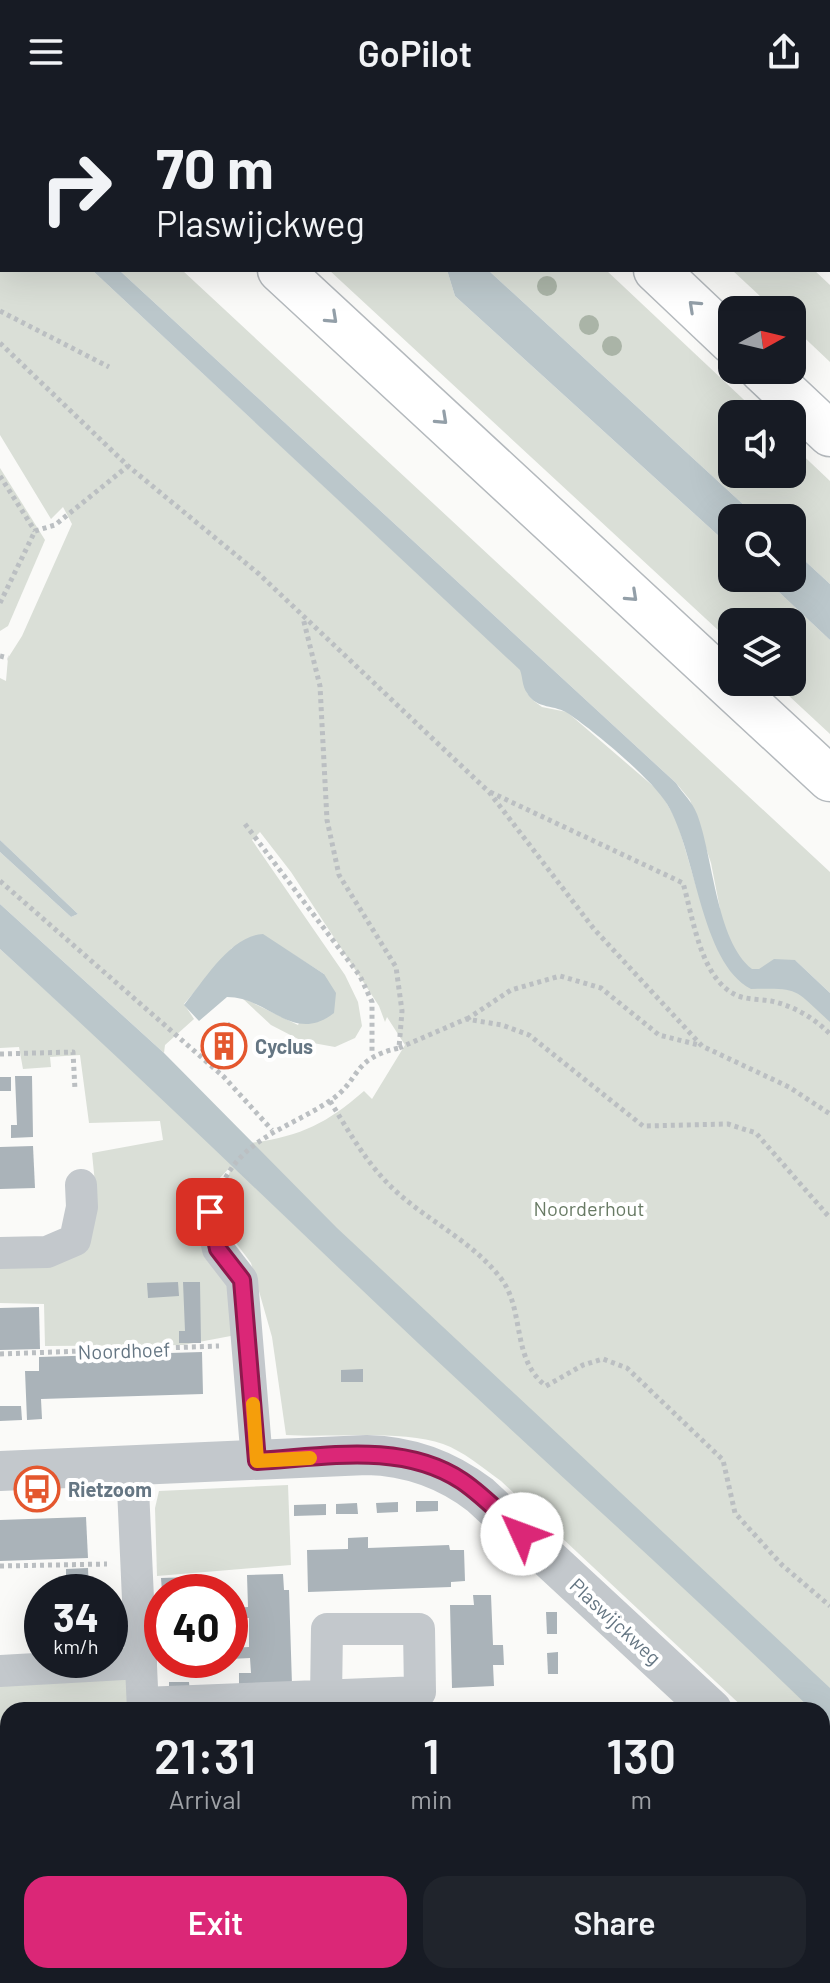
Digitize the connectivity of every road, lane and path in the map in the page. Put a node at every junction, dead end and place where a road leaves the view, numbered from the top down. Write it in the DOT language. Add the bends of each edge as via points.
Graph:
graph roads {
  1 [pos="282,272"];
  2 [pos="658,272"];
  3 [pos="0,311"];
  4 [pos="718,329"];
  5 [pos="0,343"];
  6 [pos="109,367"];
  7 [pos="777,384"];
  8 [pos="830,434"];
  9 [pos="128,466"];
  10 [pos="0,476"];
  11 [pos="35,531"];
  12 [pos="0,603"];
  13 [pos="303,615"];
  14 [pos="0,656"];
  15 [pos="8,658"];
  16 [pos="830,779"];
  17 [pos="489,792"];
  18 [pos="245,824"];
  19 [pos="0,881"];
  20 [pos="466,1019"];
  21 [pos="830,1034"];
  22 [pos="702,1046"];
  23 [pos="399,1048"];
  24 [pos="0,1054"];
  25 [pos="372,1054"];
  26 [pos="75,1090"];
  27 [pos="330,1101"];
  28 [pos="830,1114"];
  29 [pos="272,1130"];
  30 [pos="228,1173"];
  31 [pos="81,1185"];
  32 [pos="210,1212"];
  33 [pos="830,1218"];
  34 [pos="0,1253"];
  35 [pos="248,1345"];
  36 [pos="0,1354"];
  37 [pos="257,1461"];
  38 [pos="132,1466"];
  39 [pos="0,1471"];
  40 [pos="136,1563"];
  41 [pos="0,1566"];
  42 [pos="830,1606"];
  43 [pos="141,1663"];
  44 [pos="0,1671"];
  45 [pos="326,1697"];
  46 [pos="143,1702"];
  47 [pos="224,1702"];
  48 [pos="703,1702"];
  1 -- 16 [label="highway, one-way"];
  4 -- 2 [label="highway, one-way"];
  3 -- 6 [label="path"];
  5 -- 9 [label="path"];
  7 -- 8 [label="highway"];
  9 -- 11 [label="path" via="55,525"];
  9 -- 13 [label="path"];
  10 -- 11 [label="path"];
  11 -- 12 [label="path"];
  13 -- 17 [label="path"];
  13 -- 23 [label="path" via="320,686 327,820 339,875 396,967 402,1011"];
  14 -- 15 [label="path"];
  17 -- 21 [label="path" via="683,883 706,959 727,989 813,1018"];
  17 -- 22 [label="path" via="594,929"];
  18 -- 25 [label="path" via="360,976 372,1002"];
  19 -- 29 [label="path" via="224,1077"];
  20 -- 22 [label="path" via="511,990 560,976 601,988 659,1035"];
  20 -- 23 [label="path"];
  20 -- 33 [label="path" via="529,1035 643,1126 728,1124 756,1133"];
  22 -- 28 [label="path" via="789,1087"];
  23 -- 25 [label="path"];
  24 -- 26 [label="path" via="73,1052"];
  25 -- 27 [label="path"];
  27 -- 29 [label="path"];
  27 -- 42 [label="path" via="369,1164 503,1280 529,1373 546,1386 603,1359 627,1368 723,1460 735,1513 782,1565"];
  29 -- 30 [label="path"];
  31 -- 34 [label="street" via="75,1240 47,1252"];
  32 -- 35 [label="street" via="218,1249 242,1280"];
  35 -- 36 [label="path, Noordhoef"];
  35 -- 37 [label="street"];
  37 -- 38 [label="street, Plaswijckweg"];
  37 -- 48 [label="street, Plaswijckweg" via="390,1455 460,1480"];
  38 -- 39 [label="street, Plaswijckweg"];
  38 -- 40 [label="street"];
  40 -- 41 [label="path"];
  40 -- 43 [label="street"];
  43 -- 44 [label="street"];
  43 -- 46 [label="street"];
  45 -- 47 [label="street"];
}
